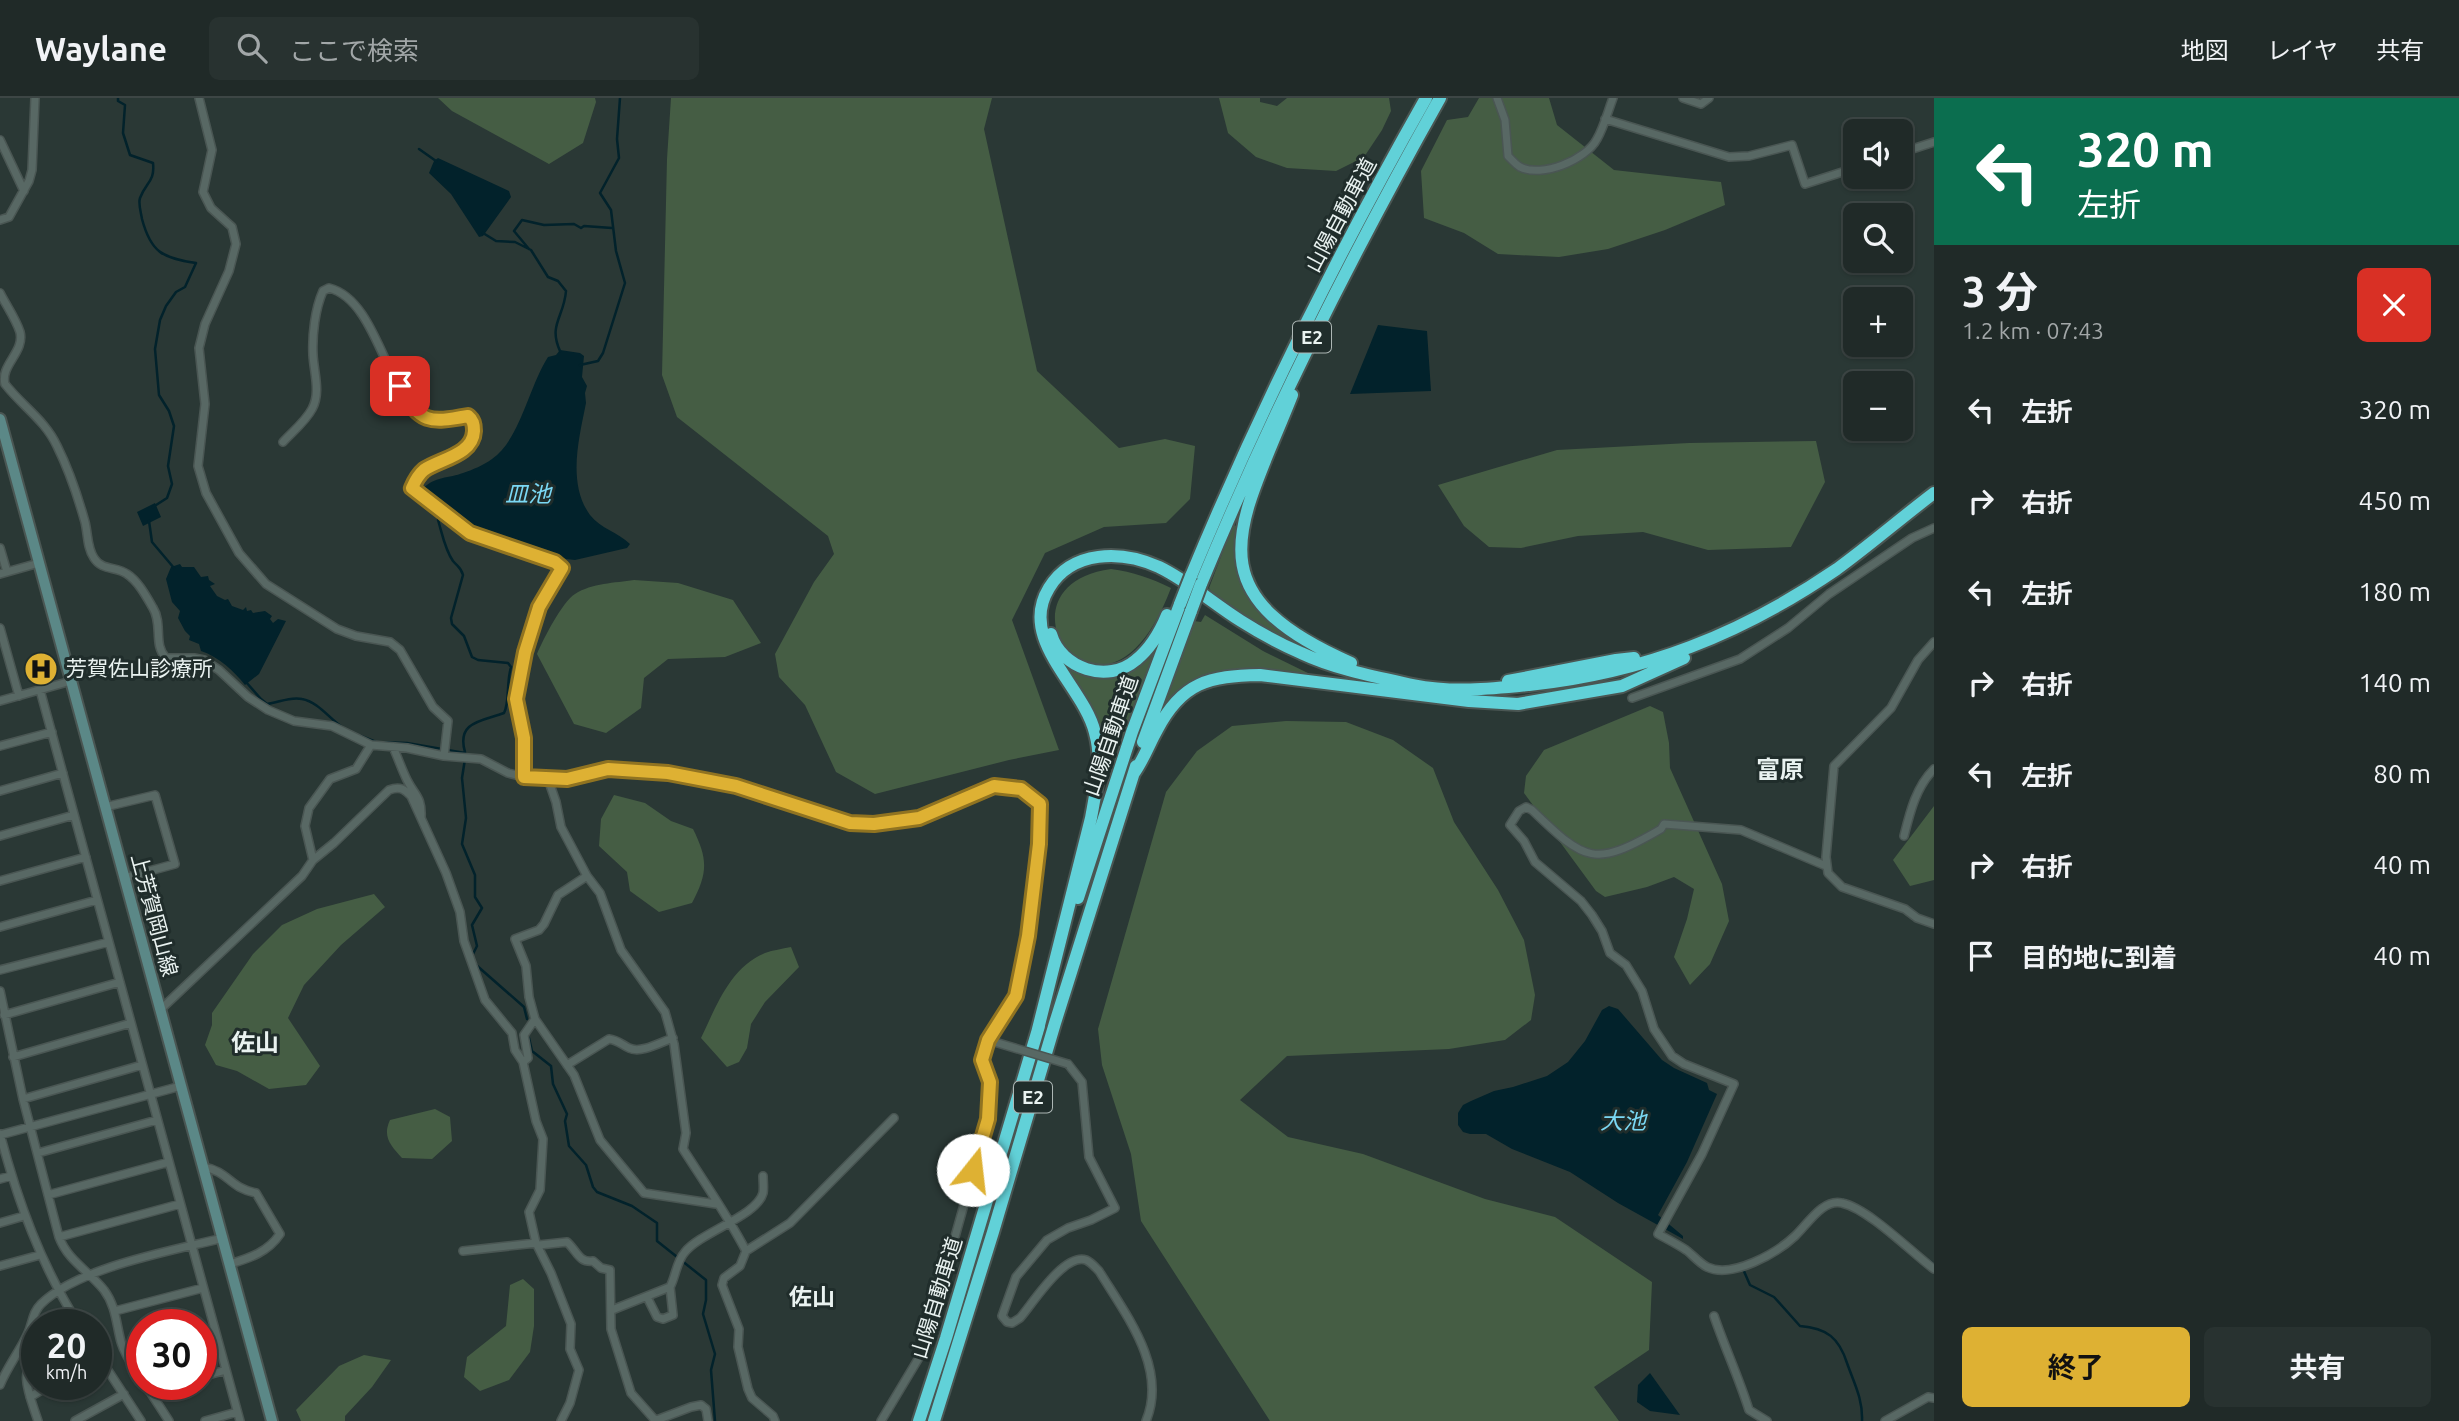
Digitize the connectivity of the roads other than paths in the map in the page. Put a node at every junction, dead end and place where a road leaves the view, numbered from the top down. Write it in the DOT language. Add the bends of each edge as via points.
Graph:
graph roads {
  1 [pos="35,98"];
  2 [pos="199,98"];
  3 [pos="1426,98"];
  4 [pos="1440,98"];
  5 [pos="1497,98"];
  6 [pos="1612,98"];
  7 [pos="1683,98"];
  8 [pos="1709,98"];
  9 [pos="1605,119"];
  10 [pos="0,140"];
  11 [pos="1934,142"];
  12 [pos="1913,149"];
  13 [pos="1843,172"];
  14 [pos="24,191"];
  15 [pos="0,219"];
  16 [pos="0,292"];
  17 [pos="1327,307"];
  18 [pos="0,419"];
  19 [pos="283,442"];
  20 [pos="1934,493"];
  21 [pos="1934,502"];
  22 [pos="1934,528"];
  23 [pos="0,548"];
  24 [pos="39,563"];
  25 [pos="3,573"];
  26 [pos="1196,580"];
  27 [pos="1182,605"];
  28 [pos="0,628"];
  29 [pos="1934,642"];
  30 [pos="1674,659"];
  31 [pos="71,681"];
  32 [pos="1378,682"];
  33 [pos="40,690"];
  34 [pos="19,696"];
  35 [pos="1468,696"];
  36 [pos="1632,698"];
  37 [pos="0,701"];
  38 [pos="51,732"];
  39 [pos="371,745"];
  40 [pos="0,746"];
  41 [pos="393,747"];
  42 [pos="445,752"];
  43 [pos="1934,769"];
  44 [pos="1134,773"];
  45 [pos="63,774"];
  46 [pos="524,777"];
  47 [pos="548,779"];
  48 [pos="0,791"];
  49 [pos="105,807"];
  50 [pos="74,815"];
  51 [pos="421,818"];
  52 [pos="0,836"];
  53 [pos="1904,836"];
  54 [pos="86,857"];
  55 [pos="313,860"];
  56 [pos="1826,866"];
  57 [pos="587,876"];
  58 [pos="124,878"];
  59 [pos="0,881"];
  60 [pos="97,900"];
  61 [pos="1934,924"];
  62 [pos="0,927"];
  63 [pos="109,942"];
  64 [pos="0,970"];
  65 [pos="120,982"];
  66 [pos="0,991"];
  67 [pos="160,1010"];
  68 [pos="4,1014"];
  69 [pos="536,1019"];
  70 [pos="131,1023"];
  71 [pos="1037,1033"];
  72 [pos="673,1038"];
  73 [pos="988,1040"];
  74 [pos="13,1057"];
  75 [pos="523,1062"];
  76 [pos="142,1065"];
  77 [pos="567,1065"];
  78 [pos="181,1086"];
  79 [pos="150,1094"];
  80 [pos="23,1099"];
  81 [pos="894,1118"];
  82 [pos="158,1120"];
  83 [pos="30,1127"];
  84 [pos="0,1135"];
  85 [pos="38,1153"];
  86 [pos="169,1162"];
  87 [pos="203,1167"];
  88 [pos="12,1176"];
  89 [pos="762,1176"];
  90 [pos="0,1179"];
  91 [pos="48,1195"];
  92 [pos="716,1204"];
  93 [pos="180,1205"];
  94 [pos="24,1216"];
  95 [pos="0,1223"];
  96 [pos="732,1223"];
  97 [pos="59,1237"];
  98 [pos="223,1238"];
  99 [pos="538,1244"];
  100 [pos="192,1246"];
  101 [pos="463,1251"];
  102 [pos="746,1251"];
  103 [pos="40,1255"];
  104 [pos="230,1264"];
  105 [pos="0,1266"];
  106 [pos="1934,1269"];
  107 [pos="89,1273"];
  108 [pos="203,1287"];
  109 [pos="670,1287"];
  110 [pos="58,1291"];
  111 [pos="647,1297"];
  112 [pos="68,1309"];
  113 [pos="209,1309"];
  114 [pos="612,1310"];
  115 [pos="115,1311"];
  116 [pos="1714,1316"];
  117 [pos="217,1339"];
  118 [pos="126,1353"];
  119 [pos="226,1370"];
  120 [pos="217,1373"];
  121 [pos="112,1377"];
  122 [pos="0,1385"];
  123 [pos="124,1394"];
  124 [pos="1934,1398"];
  125 [pos="31,1400"];
  126 [pos="155,1400"];
  127 [pos="237,1412"];
  128 [pos="38,1421"];
  129 [pos="75,1421"];
  130 [pos="141,1421"];
  131 [pos="169,1421"];
  132 [pos="205,1421"];
  133 [pos="240,1421"];
  134 [pos="272,1421"];
  135 [pos="561,1421"];
  136 [pos="654,1421"];
  137 [pos="708,1421"];
  138 [pos="775,1421"];
  139 [pos="881,1421"];
  140 [pos="919,1421"];
  141 [pos="934,1421"];
  142 [pos="1146,1421"];
  143 [pos="1767,1421"];
  144 [pos="1885,1421"];
  1 -- 14 [label="street" via="32,170"];
  2 -- 42 [label="street" via="212,150 203,192 211,208 232,227 236,244 199,348 205,404 198,466 206,493 239,552 266,584 337,629 390,642 400,649 433,707 448,721"];
  3 -- 26 [label="highway, 山陽自動車道 / E2" via="1292,350 1226,492"];
  4 -- 17 [label="highway, 山陽自動車道 / E2"];
  5 -- 9 [label="street" via="1505,120 1508,156 1520,167 1542,170 1578,158 1596,141"];
  6 -- 9 [label="street"];
  7 -- 8 [label="street" via="1700,104"];
  9 -- 13 [label="street" via="1729,157 1792,145 1805,184"];
  10 -- 14 [label="street"];
  11 -- 12 [label="street"];
  14 -- 15 [label="street" via="9,217"];
  16 -- 39 [label="street" via="20,332 5,384 45,426 58,447 95,560 131,577 155,611 161,653 166,658 204,660 268,710 294,721 332,726"];
  17 -- 26 [label="highway, 山陽自動車道 / E2"];
  17 -- 32 [label="highway" via="1243,521 1240,554 1250,589 1280,623"];
  18 -- 24 [label="main road, 上芳賀岡山線"];
  19 -- 46 [label="street" via="308,415 315,400 316,313 323,291 329,288 351,301 408,401 422,416 438,421 468,416 473,420 470,444 426,469 412,488 470,533 562,568 539,607 516,699 524,738"];
  20 -- 30 [label="highway" via="1787,601"];
  21 -- 30 [label="highway" via="1841,575 1791,607 1732,638"];
  22 -- 36 [label="street" via="1839,587 1740,659"];
  23 -- 25 [label="street"];
  24 -- 25 [label="street"];
  24 -- 31 [label="main road, 上芳賀岡山線"];
  26 -- 27 [label="highway, 山陽自動車道 / E2, bridge"];
  26 -- 27 [label="highway, bridge"];
  27 -- 32 [label="highway" via="1134,662 1110,671 1085,669 1066,658 1050,629 1050,604 1063,582 1082,568 1121,564 1172,584 1266,645 1302,661"];
  27 -- 44 [label="highway, 山陽自動車道 / E2"];
  27 -- 71 [label="highway, 山陽自動車道 / E2" via="1112,789"];
  28 -- 34 [label="street"];
  29 -- 56 [label="street" via="1918,660 1891,708 1834,766"];
  30 -- 35 [label="highway"];
  30 -- 35 [label="highway" via="1622,686 1571,696 1518,704"];
  31 -- 33 [label="street"];
  31 -- 49 [label="main road, 上芳賀岡山線"];
  32 -- 35 [label="highway"];
  32 -- 44 [label="highway" via="1260,675 1204,682 1182,694 1166,713"];
  32 -- 71 [label="highway" via="1293,650 1159,567 1136,559 1100,556 1069,566 1058,576 1043,599 1044,639 1090,717 1099,758 1091,818"];
  33 -- 34 [label="street"];
  33 -- 38 [label="street"];
  34 -- 37 [label="street"];
  38 -- 40 [label="street"];
  38 -- 45 [label="street"];
  39 -- 41 [label="street"];
  39 -- 55 [label="street" via="356,769 330,779 309,808 305,826"];
  41 -- 42 [label="street"];
  41 -- 51 [label="street" via="422,804"];
  42 -- 46 [label="street"];
  43 -- 53 [label="street" via="1911,806"];
  44 -- 141 [label="highway, 山陽自動車道 / E2"];
  45 -- 48 [label="street"];
  45 -- 50 [label="street"];
  46 -- 47 [label="street"];
  47 -- 57 [label="street" via="561,827"];
  47 -- 73 [label="street" via="608,769 668,773 736,786 850,823 874,824 919,818 994,786 1021,789 1040,804 1028,936 1016,996"];
  49 -- 58 [label="main road, 上芳賀岡山線"];
  49 -- 58 [label="street" via="155,795 175,864"];
  50 -- 52 [label="street"];
  50 -- 54 [label="street"];
  51 -- 55 [label="street" via="411,796 396,787"];
  51 -- 75 [label="street" via="460,912 464,941 485,1000 512,1033"];
  54 -- 59 [label="street"];
  54 -- 60 [label="street"];
  55 -- 67 [label="street" via="294,884"];
  56 -- 61 [label="street" via="1842,887"];
  56 -- 106 [label="street" via="1741,830 1664,824 1626,849 1587,854 1566,843 1526,807 1510,825 1535,862 1592,915 1610,953 1626,965 1642,991 1654,1029 1672,1056 1734,1084 1658,1234 1707,1267 1722,1271 1772,1252 1829,1205 1843,1203"];
  57 -- 69 [label="street" via="558,895 538,930 515,939 526,966"];
  57 -- 72 [label="street" via="600,893 621,950 665,1012"];
  58 -- 67 [label="main road, 上芳賀岡山線"];
  60 -- 62 [label="street"];
  60 -- 63 [label="street"];
  63 -- 64 [label="street"];
  63 -- 65 [label="street"];
  65 -- 68 [label="street"];
  65 -- 70 [label="street"];
  66 -- 68 [label="street"];
  67 -- 78 [label="main road, 上芳賀岡山線"];
  68 -- 74 [label="street"];
  69 -- 75 [label="street" via="524,1035 528,1058"];
  69 -- 77 [label="street"];
  70 -- 74 [label="street"];
  70 -- 76 [label="street"];
  71 -- 140 [label="highway, 山陽自動車道 / E2"];
  72 -- 77 [label="street" via="640,1050 609,1039"];
  72 -- 92 [label="street" via="683,1149"];
  73 -- 139 [label="street" via="982,1060 990,1082 988,1119 923,1351"];
  73 -- 142 [label="street, bridge" via="1068,1064 1082,1082 1089,1157 1115,1208 1047,1240 1016,1277 1002,1316 1007,1322 1020,1318 1060,1269 1076,1260 1093,1265 1146,1354 1152,1373"];
  74 -- 80 [label="street"];
  75 -- 99 [label="street" via="543,1139 540,1190 529,1212"];
  76 -- 79 [label="street"];
  76 -- 80 [label="street"];
  77 -- 92 [label="street" via="600,1140 644,1193"];
  78 -- 79 [label="street"];
  78 -- 87 [label="main road, 上芳賀岡山線"];
  79 -- 82 [label="street"];
  79 -- 83 [label="street"];
  80 -- 83 [label="street"];
  81 -- 102 [label="street" via="790,1223"];
  82 -- 85 [label="street"];
  82 -- 86 [label="street"];
  83 -- 84 [label="street"];
  83 -- 85 [label="street"];
  84 -- 88 [label="street"];
  85 -- 91 [label="street"];
  86 -- 91 [label="street"];
  86 -- 93 [label="street"];
  87 -- 98 [label="main road, 上芳賀岡山線"];
  87 -- 104 [label="street" via="217,1169 240,1190 256,1193 280,1234 260,1253"];
  88 -- 90 [label="street"];
  88 -- 94 [label="street"];
  89 -- 96 [label="street" via="763,1194"];
  91 -- 97 [label="street"];
  92 -- 96 [label="street"];
  93 -- 97 [label="street"];
  93 -- 100 [label="street"];
  94 -- 95 [label="street"];
  94 -- 103 [label="street"];
  96 -- 102 [label="street"];
  96 -- 109 [label="street" via="705,1235 685,1251"];
  97 -- 107 [label="street" via="68,1255"];
  98 -- 100 [label="street"];
  98 -- 104 [label="main road, 上芳賀岡山線"];
  99 -- 101 [label="street"];
  99 -- 114 [label="street" via="567,1242 579,1258 610,1270"];
  99 -- 135 [label="street" via="571,1324 570,1349 579,1370"];
  100 -- 107 [label="street"];
  100 -- 108 [label="street"];
  102 -- 138 [label="street" via="740,1266 722,1285 739,1329 738,1347 748,1389"];
  103 -- 105 [label="street"];
  103 -- 110 [label="street"];
  104 -- 134 [label="main road, 上芳賀岡山線"];
  107 -- 110 [label="street"];
  107 -- 115 [label="street"];
  108 -- 113 [label="street"];
  108 -- 115 [label="street"];
  109 -- 111 [label="street"];
  109 -- 111 [label="street" via="673,1315 657,1317"];
  110 -- 112 [label="street"];
  110 -- 122 [label="street" via="33,1314 29,1332"];
  111 -- 114 [label="street"];
  114 -- 136 [label="street" via="611,1329 631,1393"];
  115 -- 118 [label="street"];
  116 -- 143 [label="street" via="1749,1410"];
  117 -- 119 [label="street"];
  119 -- 120 [label="street"];
  119 -- 127 [label="street"];
  121 -- 123 [label="street"];
  123 -- 129 [label="street"];
  123 -- 130 [label="street"];
  124 -- 144 [label="street"];
  125 -- 128 [label="street"];
  126 -- 131 [label="street"];
  127 -- 132 [label="street"];
  127 -- 133 [label="street"];
  136 -- 137 [label="street" via="701,1405"];
}
